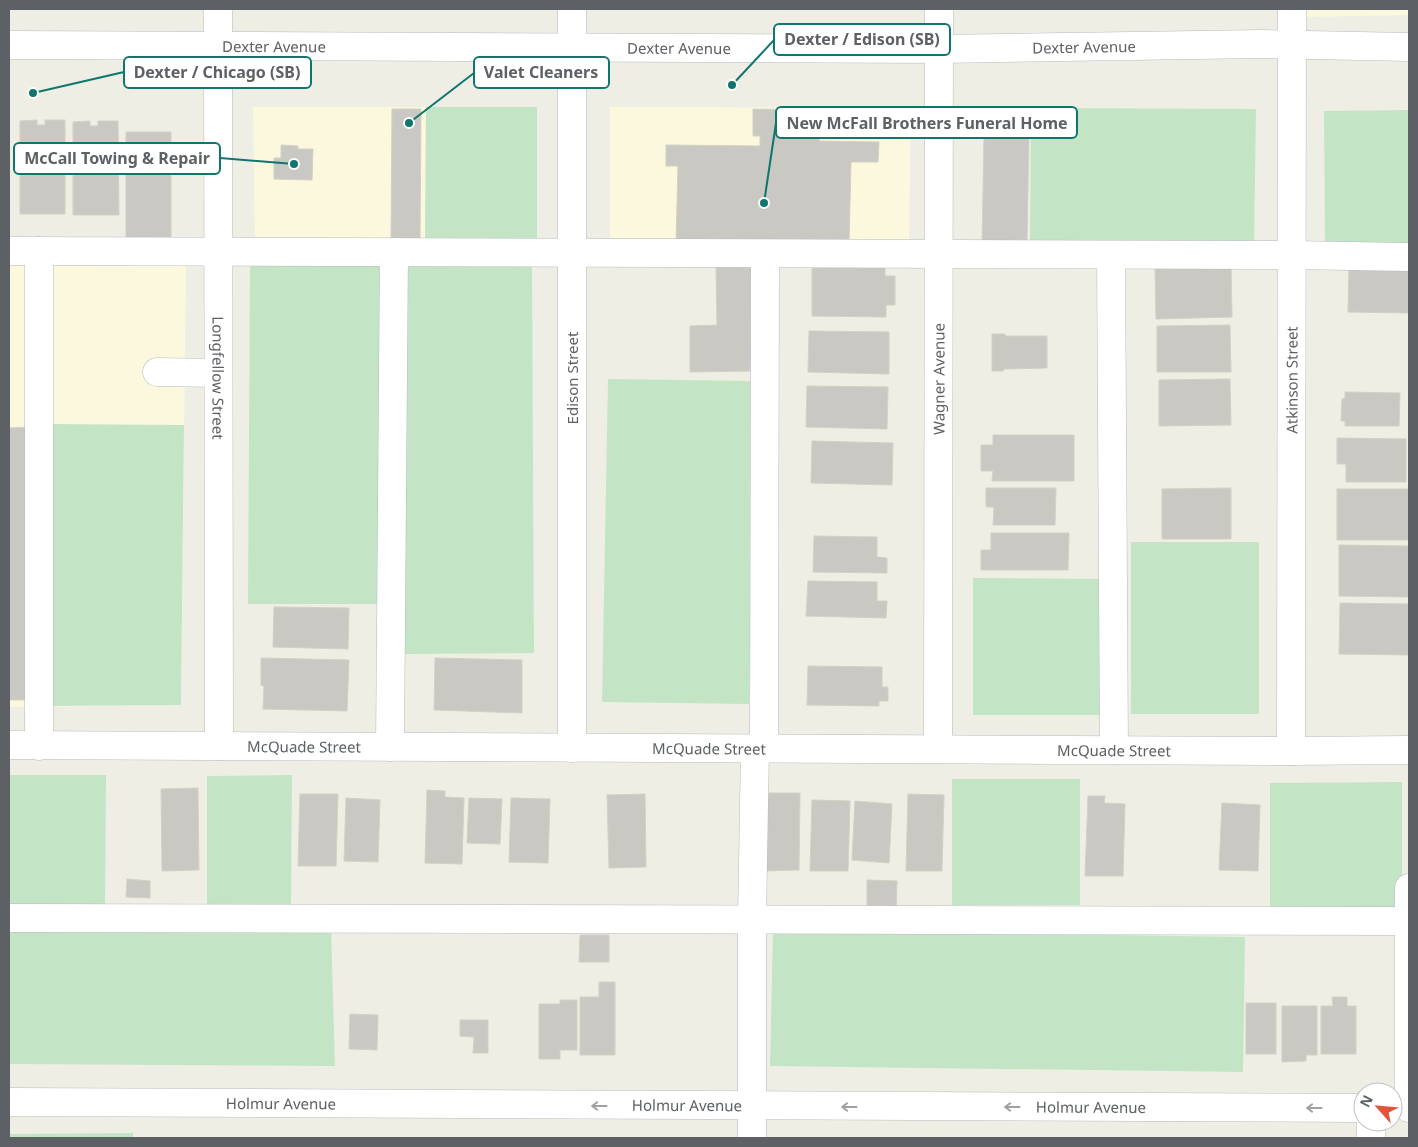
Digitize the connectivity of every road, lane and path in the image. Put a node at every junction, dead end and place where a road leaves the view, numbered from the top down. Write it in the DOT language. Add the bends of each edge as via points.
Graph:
graph roads {
  1 [pos="218,9"];
  2 [pos="572,9"];
  3 [pos="939,9"];
  4 [pos="1292,9"];
  5 [pos="9,45"];
  6 [pos="219,46"];
  7 [pos="1293,46"];
  8 [pos="1409,47"];
  9 [pos="572,48"];
  10 [pos="938,49"];
  11 [pos="9,251"];
  12 [pos="39,251"];
  13 [pos="219,252"];
  14 [pos="394,252"];
  15 [pos="572,253"];
  16 [pos="765,254"];
  17 [pos="938,254"];
  18 [pos="1111,255"];
  19 [pos="1291,255"];
  20 [pos="1409,257"];
  21 [pos="156,372"];
  22 [pos="218,373"];
  23 [pos="9,746"];
  24 [pos="39,746"];
  25 [pos="219,746"];
  26 [pos="390,747"];
  27 [pos="572,748"];
  28 [pos="759,749"];
  29 [pos="938,749"];
  30 [pos="1114,750"];
  31 [pos="1409,750"];
  32 [pos="1291,751"];
  33 [pos="1409,888"];
  34 [pos="9,918"];
  35 [pos="752,919"];
  36 [pos="1409,922"];
  37 [pos="9,1102"];
  38 [pos="752,1106"];
  39 [pos="1353,1108"];
  40 [pos="1409,1108"];
  41 [pos="752,1138"];
  1 -- 6 [label="street, Longfellow Street"];
  2 -- 9 [label="street, Edison Street"];
  3 -- 10 [label="street, Wagner Avenue"];
  4 -- 7 [label="street, Atkinson Street"];
  5 -- 6 [label="street, Dexter Avenue"];
  6 -- 9 [label="street, Dexter Avenue"];
  6 -- 13 [label="street, Longfellow Street"];
  7 -- 8 [label="street, Dexter Avenue"];
  7 -- 10 [label="street, Dexter Avenue"];
  7 -- 19 [label="street, Atkinson Street"];
  9 -- 10 [label="street, Dexter Avenue"];
  9 -- 15 [label="street, Edison Street"];
  10 -- 17 [label="street, Wagner Avenue"];
  11 -- 12 [label="street"];
  12 -- 13 [label="street"];
  12 -- 24 [label="street" via="34,331 45,369"];
  13 -- 14 [label="street"];
  13 -- 22 [label="street, Longfellow Street"];
  14 -- 15 [label="street"];
  14 -- 26 [label="street"];
  15 -- 16 [label="street"];
  15 -- 27 [label="street, Edison Street"];
  16 -- 17 [label="street"];
  16 -- 28 [label="street"];
  17 -- 18 [label="street"];
  17 -- 29 [label="street, Wagner Avenue"];
  18 -- 19 [label="street"];
  18 -- 30 [label="street"];
  19 -- 20 [label="street"];
  19 -- 32 [label="street, Atkinson Street"];
  21 -- 22 [label="street"];
  22 -- 25 [label="street, Longfellow Street"];
  23 -- 24 [label="street, McQuade Street"];
  24 -- 25 [label="street, McQuade Street"];
  25 -- 26 [label="street, McQuade Street"];
  26 -- 27 [label="street, McQuade Street"];
  27 -- 28 [label="street, McQuade Street"];
  28 -- 29 [label="street, McQuade Street"];
  28 -- 35 [label="street"];
  29 -- 30 [label="street, McQuade Street"];
  30 -- 32 [label="street, McQuade Street"];
  31 -- 32 [label="street, McQuade Street"];
  33 -- 36 [label="street"];
  34 -- 35 [label="street"];
  35 -- 36 [label="street"];
  35 -- 38 [label="street"];
  36 -- 40 [label="street"];
  38 -- 37 [label="street, Holmur Avenue, one-way"];
  39 -- 38 [label="street, Holmur Avenue, one-way"];
  38 -- 41 [label="street"];
}
